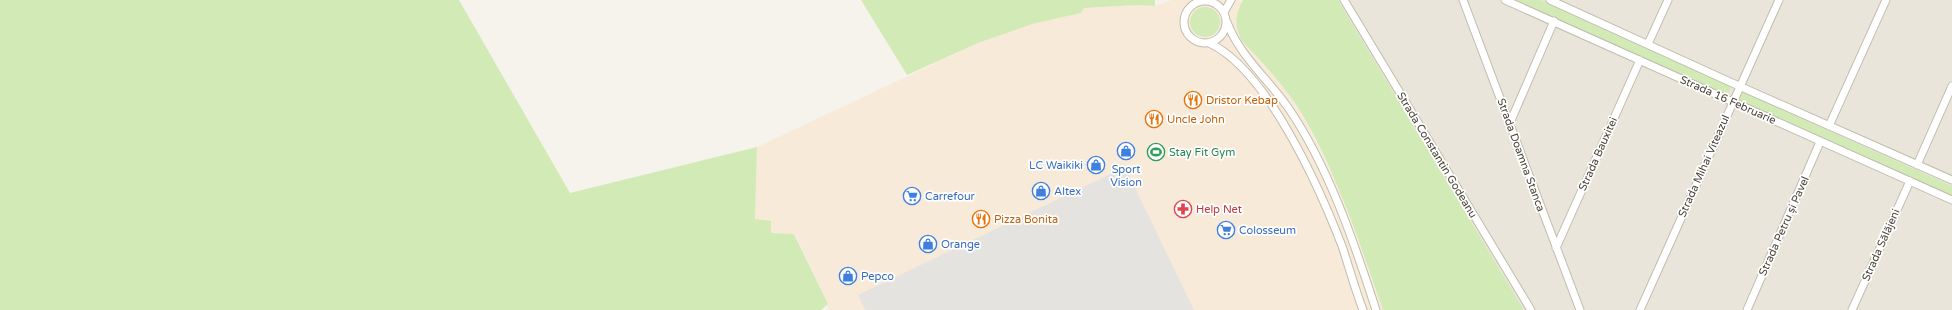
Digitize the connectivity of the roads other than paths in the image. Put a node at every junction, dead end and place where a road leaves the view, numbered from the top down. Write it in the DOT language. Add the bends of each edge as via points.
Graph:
graph roads {
  1 [pos="1231,0"];
  2 [pos="1344,0"];
  3 [pos="1463,0"];
  4 [pos="1505,0"];
  5 [pos="1550,0"];
  6 [pos="1668,0"];
  7 [pos="1779,0"];
  8 [pos="1886,0"];
  9 [pos="1197,2"];
  10 [pos="1562,2"];
  11 [pos="1224,12"];
  12 [pos="1554,21"];
  13 [pos="1227,22"];
  14 [pos="1209,44"];
  15 [pos="1648,44"];
  16 [pos="1640,60"];
  17 [pos="1952,86"];
  18 [pos="1740,87"];
  19 [pos="1733,102"];
  20 [pos="1510,125"];
  21 [pos="1829,126"];
  22 [pos="1820,142"];
  23 [pos="1918,165"];
  24 [pos="1952,180"];
  25 [pos="1910,181"];
  26 [pos="1952,200"];
  27 [pos="1556,248"];
  28 [pos="1363,310"];
  29 [pos="1376,310"];
  30 [pos="1531,310"];
  31 [pos="1580,310"];
  32 [pos="1640,310"];
  33 [pos="1747,310"];
  34 [pos="1852,310"];
  1 -- 11 [label="street"];
  2 -- 30 [label="street, Strada Constantin Godeanu"];
  3 -- 20 [label="street, Strada Doamna Stanca"];
  4 -- 12 [label="street, Strada 16 Februarie"];
  5 -- 10 [label="street, Strada 16 Februarie"];
  6 -- 15 [label="street"];
  7 -- 18 [label="street, Strada Mihai Viteazul"];
  8 -- 21 [label="street"];
  9 -- 11 [label="street" via="1214,3"];
  9 -- 14 [label="street" via="1185,14 1185,30 1192,40"];
  10 -- 15 [label="street, Strada 16 Februarie"];
  11 -- 13 [label="street"];
  12 -- 16 [label="street, Strada 16 Februarie"];
  12 -- 20 [label="street"];
  13 -- 14 [label="street" via="1223,34"];
  13 -- 29 [label="street" via="1238,46 1287,106 1303,132 1343,217"];
  14 -- 28 [label="street" via="1229,55 1246,72 1280,118 1314,184 1341,246"];
  15 -- 18 [label="street, Strada 16 Februarie"];
  16 -- 19 [label="street, Strada 16 Februarie"];
  16 -- 27 [label="street, Strada Bauxitei"];
  17 -- 23 [label="street"];
  18 -- 19 [label="street, Strada Mihai Viteazul"];
  18 -- 21 [label="street, Strada 16 Februarie"];
  19 -- 22 [label="street, Strada 16 Februarie"];
  19 -- 32 [label="street, Strada Mihai Viteazul"];
  20 -- 27 [label="street, Strada Doamna Stanca"];
  21 -- 23 [label="street, Strada 16 Februarie"];
  22 -- 25 [label="street, Strada 16 Februarie"];
  22 -- 33 [label="street, Strada Petru și Pavel"];
  23 -- 24 [label="street, Strada 16 Februarie"];
  25 -- 26 [label="street, Strada 16 Februarie"];
  25 -- 34 [label="street, Strada Sălăjeni"];
  27 -- 31 [label="street, Strada Doamna Stanca"];
}
